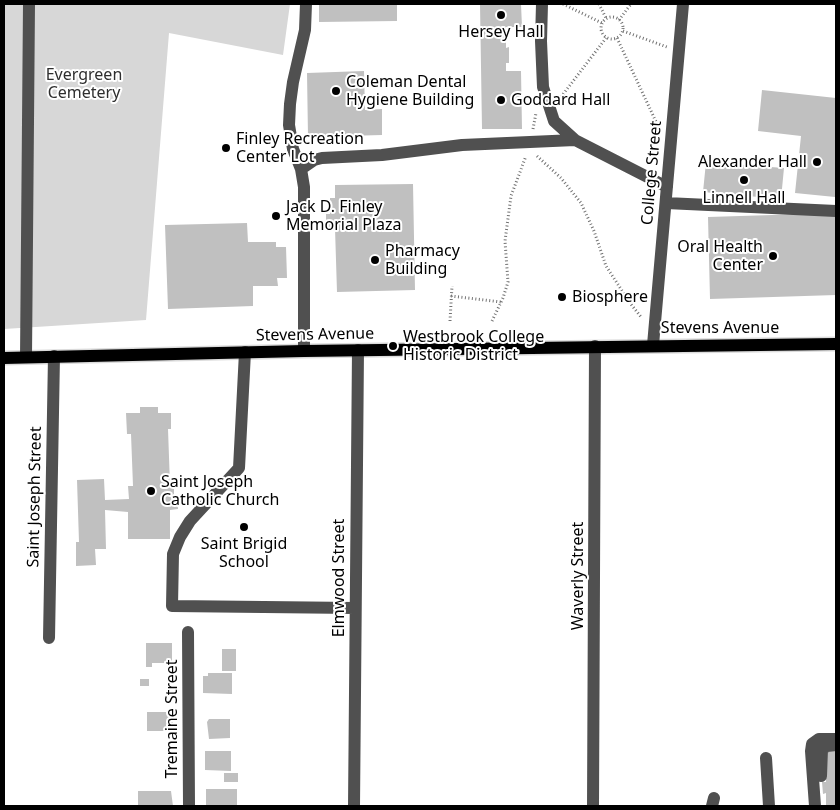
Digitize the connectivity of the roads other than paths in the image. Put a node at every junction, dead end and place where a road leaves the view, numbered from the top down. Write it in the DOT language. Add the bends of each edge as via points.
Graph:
graph roads {
  1 [pos="29,4"];
  2 [pos="306,4"];
  3 [pos="542,4"];
  4 [pos="684,4"];
  5 [pos="575,140"];
  6 [pos="301,169"];
  7 [pos="667,187"];
  8 [pos="666,203"];
  9 [pos="836,211"];
  10 [pos="836,344"];
  11 [pos="653,345"];
  12 [pos="595,346"];
  13 [pos="358,350"];
  14 [pos="304,351"];
  15 [pos="245,352"];
  16 [pos="54,356"];
  17 [pos="26,357"];
  18 [pos="4,358"];
  19 [pos="355,608"];
  20 [pos="188,632"];
  21 [pos="49,638"];
  22 [pos="836,739"];
  23 [pos="836,745"];
  24 [pos="766,758"];
  25 [pos="189,806"];
  26 [pos="354,806"];
  27 [pos="593,806"];
  28 [pos="769,806"];
  29 [pos="815,806"];
  1 -- 17 [label="street"];
  2 -- 6 [label="street" via="305,30 293,82 289,125 293,150"];
  3 -- 5 [label="street" via="543,87 554,121"];
  4 -- 7 [label="street, College Street"];
  5 -- 6 [label="street" via="530,145 462,145 382,155 322,158"];
  5 -- 7 [label="street"];
  6 -- 14 [label="street" via="304,187"];
  7 -- 8 [label="street, College Street"];
  8 -- 9 [label="street"];
  8 -- 11 [label="street, College Street"];
  10 -- 11 [label="main road, Stevens Avenue"];
  11 -- 12 [label="main road, Stevens Avenue"];
  12 -- 13 [label="main road, Stevens Avenue"];
  12 -- 27 [label="street, Waverly Street"];
  13 -- 14 [label="main road, Stevens Avenue"];
  13 -- 19 [label="street, Elmwood Street"];
  14 -- 15 [label="main road, Stevens Avenue"];
  15 -- 16 [label="main road, Stevens Avenue"];
  15 -- 19 [label="street" via="239,468 190,521 180,537 173,554 172,606"];
  16 -- 17 [label="main road, Stevens Avenue"];
  16 -- 21 [label="street, Saint Joseph Street"];
  17 -- 18 [label="main road, Stevens Avenue"];
  19 -- 26 [label="street, Elmwood Street"];
  20 -- 25 [label="street, Tremaine Street"];
  22 -- 29 [label="street" via="819,739 812,744"];
  23 -- 29 [label="street" via="822,749 822,798"];
  24 -- 28 [label="street"];
}
